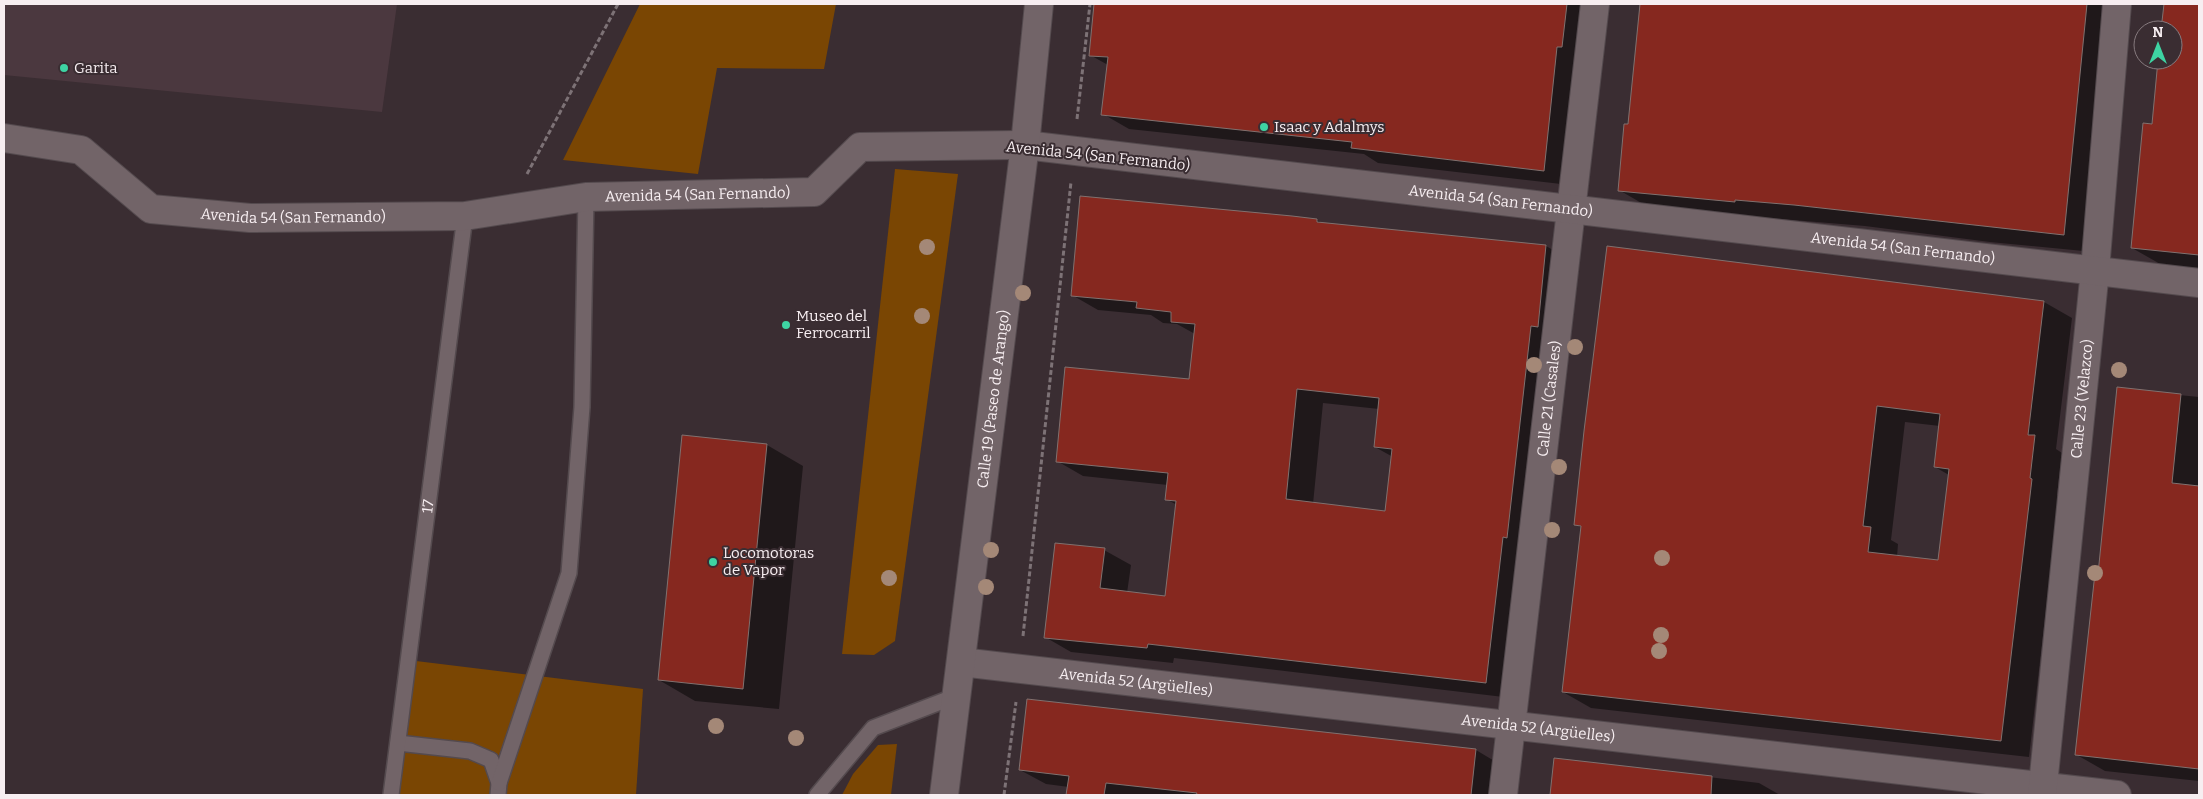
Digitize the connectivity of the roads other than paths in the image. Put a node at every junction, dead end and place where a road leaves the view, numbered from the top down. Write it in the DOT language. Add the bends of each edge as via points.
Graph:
graph roads {
  1 [pos="1038,4"];
  2 [pos="1595,4"];
  3 [pos="2117,4"];
  4 [pos="4,138"];
  5 [pos="1025,146"];
  6 [pos="586,197"];
  7 [pos="1571,210"];
  8 [pos="465,216"];
  9 [pos="2095,270"];
  10 [pos="2199,282"];
  11 [pos="961,662"];
  12 [pos="956,696"];
  13 [pos="1511,724"];
  14 [pos="398,743"];
  15 [pos="499,789"];
  16 [pos="2042,791"];
  17 [pos="391,795"];
  18 [pos="817,795"];
  19 [pos="944,795"];
  20 [pos="1503,795"];
  21 [pos="2117,795"];
  1 -- 5 [label="street, Calle 19 (Paseo de Arango)"];
  2 -- 7 [label="street, Calle 21 (Casales)"];
  3 -- 9 [label="street, Calle 23 (Velazco)"];
  4 -- 8 [label="street, Avenida 54 (San Fernando)" via="81,150 151,209 250,218"];
  5 -- 6 [label="street, Avenida 54 (San Fernando)" via="860,147 814,192"];
  5 -- 7 [label="street, Avenida 54 (San Fernando)"];
  5 -- 11 [label="street, Calle 19 (Paseo de Arango)"];
  6 -- 8 [label="street, Avenida 54 (San Fernando)"];
  6 -- 15 [label="lane" via="582,407 570,573"];
  7 -- 9 [label="street, Avenida 54 (San Fernando)"];
  7 -- 13 [label="street, Calle 21 (Casales)"];
  8 -- 14 [label="lane, 17"];
  9 -- 10 [label="street, Avenida 54 (San Fernando)"];
  9 -- 16 [label="street, Calle 23 (Velazco)"];
  11 -- 12 [label="street, Calle 19 (Paseo de Arango)"];
  11 -- 13 [label="street, Avenida 52 (Argüelles)"];
  12 -- 18 [label="lane" via="873,728"];
  12 -- 19 [label="street, Calle 19 (Paseo de Arango)"];
  13 -- 16 [label="street, Avenida 52 (Argüelles)"];
  13 -- 20 [label="street, Calle 21 (Casales)"];
  14 -- 15 [label="lane" via="470,751 491,760"];
  14 -- 17 [label="lane, 17"];
  16 -- 21 [label="street, Avenida 52 (Argüelles)"];
}
